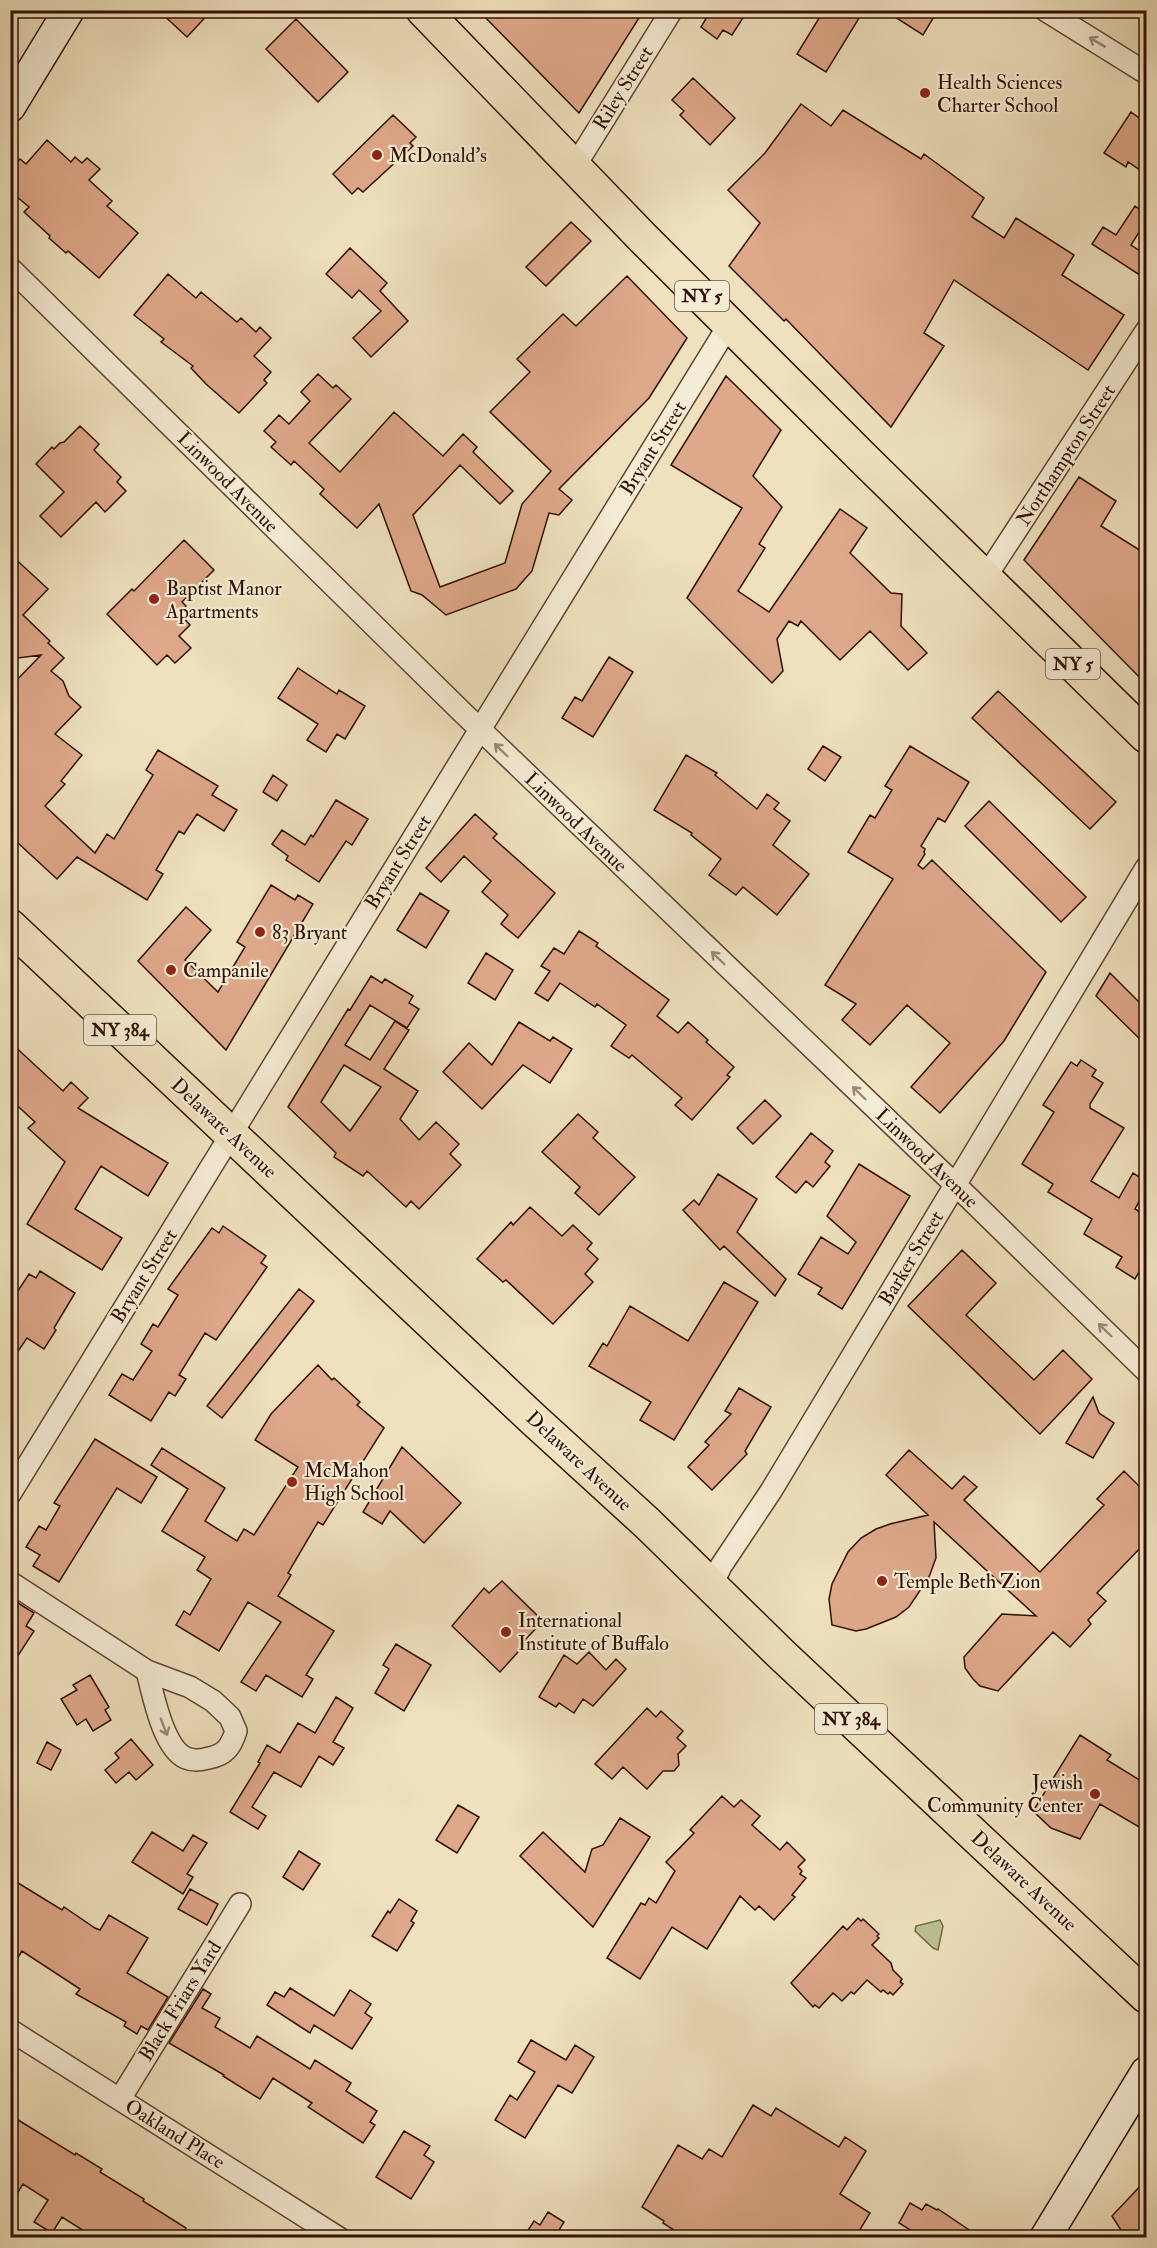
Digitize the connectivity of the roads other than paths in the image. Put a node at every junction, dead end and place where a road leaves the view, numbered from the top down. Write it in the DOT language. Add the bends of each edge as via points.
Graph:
graph roads {
  1 [pos="69,10"];
  2 [pos="423,10"];
  3 [pos="672,10"];
  4 [pos="1045,10"];
  5 [pos="1146,73"];
  6 [pos="10,107"];
  7 [pos="575,166"];
  8 [pos="10,268"];
  9 [pos="730,323"];
  10 [pos="1146,332"];
  11 [pos="986,578"];
  12 [pos="480,729"];
  13 [pos="1146,736"];
  14 [pos="1146,868"];
  15 [pos="12,930"];
  16 [pos="231,1135"];
  17 [pos="955,1185"];
  18 [pos="1146,1371"];
  19 [pos="10,1494"];
  20 [pos="10,1582"];
  21 [pos="712,1585"];
  22 [pos="147,1671"];
  23 [pos="240,1904"];
  24 [pos="1146,1996"];
  25 [pos="10,2030"];
  26 [pos="1146,2072"];
  27 [pos="120,2099"];
  28 [pos="339,2238"];
  29 [pos="1045,2238"];
  1 -- 6 [label="street"];
  2 -- 7 [label="main road, NY 5"];
  3 -- 7 [label="street, Riley Street"];
  5 -- 4 [label="street, one-way"];
  7 -- 9 [label="main road, NY 5"];
  8 -- 12 [label="street, Linwood Avenue"];
  9 -- 11 [label="main road, NY 5"];
  9 -- 12 [label="street, Bryant Street"];
  10 -- 11 [label="street, Northampton Street"];
  11 -- 13 [label="main road, NY 5"];
  12 -- 16 [label="street, Bryant Street"];
  17 -- 12 [label="street, Linwood Avenue, one-way"];
  14 -- 17 [label="street, Barker Street"];
  15 -- 16 [label="main road, Delaware Avenue / NY 384"];
  16 -- 19 [label="street, Bryant Street"];
  16 -- 21 [label="main road, Delaware Avenue / NY 384"];
  18 -- 17 [label="street, Linwood Avenue, one-way"];
  17 -- 21 [label="street, Barker Street"];
  20 -- 22 [label="street"];
  21 -- 24 [label="main road, Delaware Avenue / NY 384"];
  22 -- 22 [label="street, one-way" via="172,1747 186,1758 200,1760 220,1756 231,1746 236,1731 230,1717 213,1701 190,1687"];
  23 -- 27 [label="street, Black Friars Yard"];
  25 -- 27 [label="street, Oakland Place"];
  26 -- 29 [label="street"];
  27 -- 28 [label="street, Oakland Place"];
}
